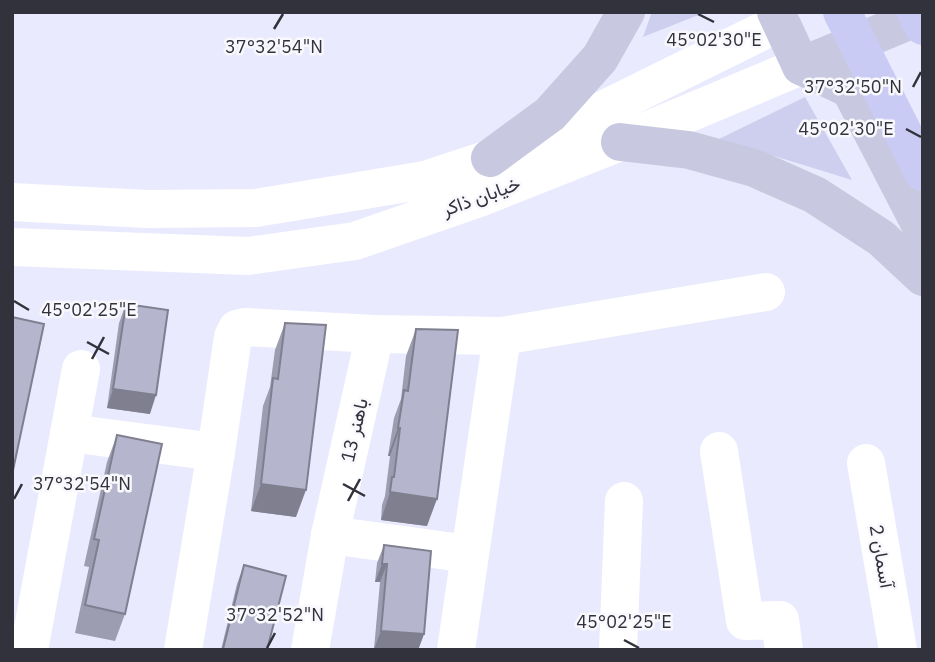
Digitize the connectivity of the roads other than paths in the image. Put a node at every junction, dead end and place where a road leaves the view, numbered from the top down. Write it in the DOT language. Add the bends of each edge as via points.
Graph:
graph roads {
  1 [pos="626,12"];
  2 [pos="842,12"];
  3 [pos="916,12"];
  4 [pos="786,15"];
  5 [pos="923,15"];
  6 [pos="923,26"];
  7 [pos="802,66"];
  8 [pos="620,142"];
  9 [pos="490,158"];
  10 [pos="923,172"];
  11 [pos="12,202"];
  12 [pos="923,230"];
  13 [pos="12,247"];
  14 [pos="923,277"];
  15 [pos="765,292"];
  16 [pos="375,334"];
  17 [pos="502,336"];
  18 [pos="81,369"];
  19 [pos="69,433"];
  20 [pos="719,451"];
  21 [pos="216,452"];
  22 [pos="866,463"];
  23 [pos="624,501"];
  24 [pos="330,535"];
  25 [pos="469,554"];
  26 [pos="29,650"];
  27 [pos="183,650"];
  28 [pos="310,650"];
  29 [pos="456,650"];
  30 [pos="618,650"];
  31 [pos="784,650"];
  32 [pos="898,650"];
  1 -- 9 [label="main road" via="600,58 551,114"];
  2 -- 10 [label="highway"];
  3 -- 6 [label="highway"];
  4 -- 7 [label="main road"];
  4 -- 9 [label="street, خیابان ذاکر" via="534,144"];
  5 -- 7 [label="main road, خیابان ذاکر"];
  7 -- 8 [label="street, خیابان ذاکر"];
  7 -- 12 [label="main road" via="850,89"];
  8 -- 13 [label="street, خیابان ذاکر" via="355,241 248,256"];
  8 -- 14 [label="main road" via="689,150 754,168 815,195 881,238"];
  9 -- 11 [label="street, خیابان ذاکر" via="425,180 256,208 147,209"];
  15 -- 17 [label="street"];
  16 -- 17 [label="street"];
  16 -- 21 [label="street" via="237,329"];
  16 -- 24 [label="street, باهنر 13"];
  17 -- 25 [label="street"];
  18 -- 19 [label="street"];
  19 -- 21 [label="street"];
  19 -- 26 [label="street"];
  20 -- 31 [label="street" via="745,621 780,620"];
  21 -- 27 [label="street"];
  22 -- 32 [label="street, آسمان 2"];
  23 -- 30 [label="street"];
  24 -- 25 [label="street"];
  24 -- 28 [label="street, باهنر 13"];
  25 -- 29 [label="street"];
}
